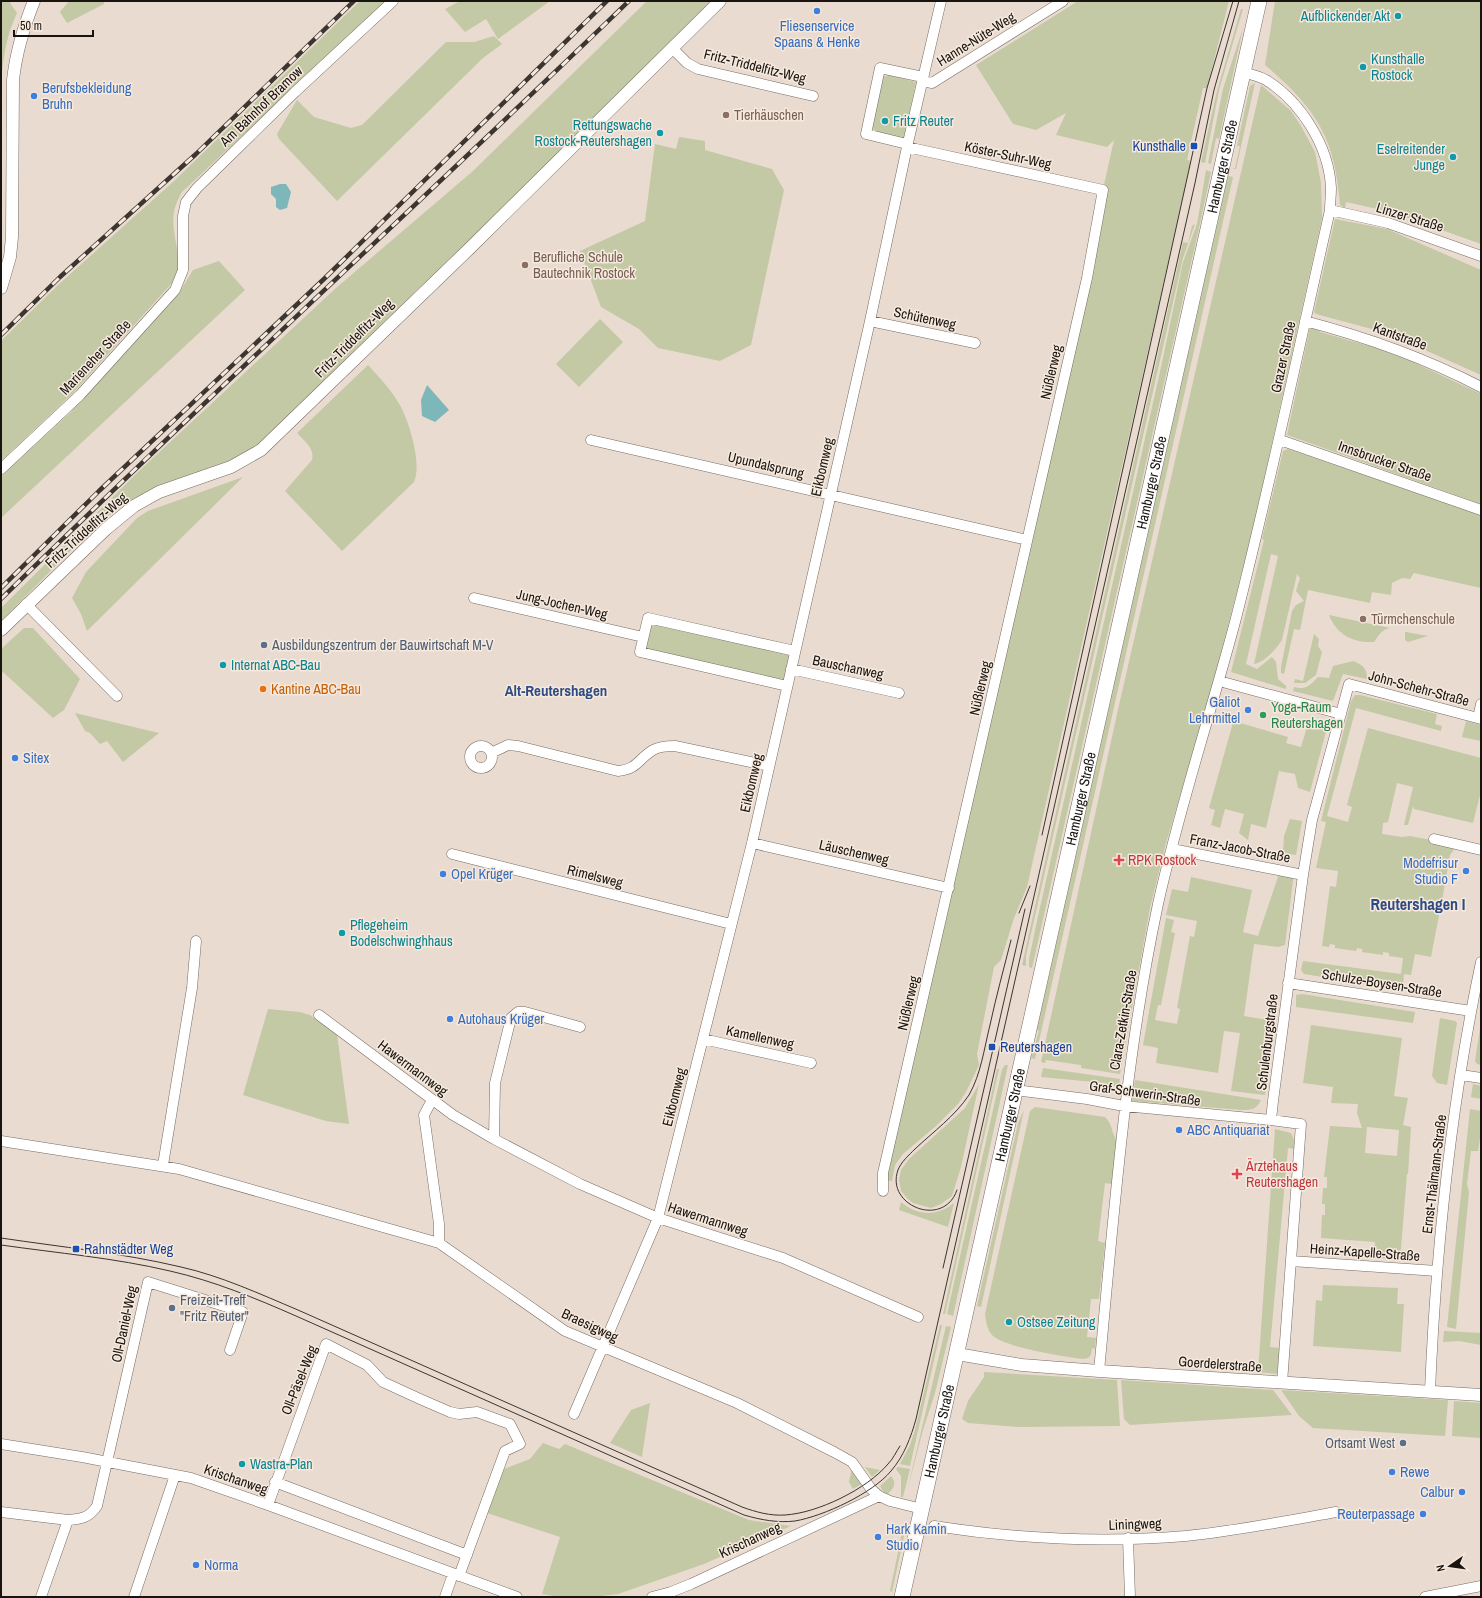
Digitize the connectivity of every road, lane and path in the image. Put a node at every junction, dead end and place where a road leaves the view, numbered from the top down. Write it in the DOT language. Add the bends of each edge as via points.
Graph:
graph roads {
  1 [pos="34,1"];
  2 [pos="393,1"];
  3 [pos="720,1"];
  4 [pos="941,1"];
  5 [pos="1063,1"];
  6 [pos="1259,1"];
  7 [pos="672,48"];
  8 [pos="1242,72"];
  9 [pos="923,79"];
  10 [pos="813,96"];
  11 [pos="907,146"];
  12 [pos="1104,190"];
  13 [pos="1330,210"];
  14 [pos="183,249"];
  15 [pos="1481,256"];
  16 [pos="1,288"];
  17 [pos="870,321"];
  18 [pos="1305,321"];
  19 [pos="975,343"];
  20 [pos="1481,387"];
  21 [pos="591,440"];
  22 [pos="1280,440"];
  23 [pos="1,469"];
  24 [pos="830,494"];
  25 [pos="1481,510"];
  26 [pos="1027,540"];
  27 [pos="474,598"];
  28 [pos="26,604"];
  29 [pos="1,630"];
  30 [pos="643,637"];
  31 [pos="795,651"];
  32 [pos="791,669"];
  33 [pos="1219,681"];
  34 [pos="1349,684"];
  35 [pos="787,686"];
  36 [pos="899,693"];
  37 [pos="117,696"];
  38 [pos="1481,704"];
  39 [pos="1341,714"];
  40 [pos="1479,719"];
  41 [pos="491,752"];
  42 [pos="769,766"];
  43 [pos="1434,840"];
  44 [pos="752,842"];
  45 [pos="1172,849"];
  46 [pos="1481,850"];
  47 [pos="452,854"];
  48 [pos="1303,875"];
  49 [pos="949,888"];
  50 [pos="730,924"];
  51 [pos="196,941"];
  52 [pos="1481,962"];
  53 [pos="1288,983"];
  54 [pos="1471,1011"];
  55 [pos="319,1015"];
  56 [pos="580,1027"];
  57 [pos="703,1039"];
  58 [pos="810,1063"];
  59 [pos="1461,1075"];
  60 [pos="1481,1078"];
  61 [pos="1015,1090"];
  62 [pos="432,1100"];
  63 [pos="1124,1106"];
  64 [pos="1271,1120"];
  65 [pos="494,1140"];
  66 [pos="1,1141"];
  67 [pos="163,1165"];
  68 [pos="883,1190"];
  69 [pos="658,1218"];
  70 [pos="439,1243"];
  71 [pos="1291,1261"];
  72 [pos="1437,1271"];
  73 [pos="918,1317"];
  74 [pos="602,1347"];
  75 [pos="230,1350"];
  76 [pos="957,1354"];
  77 [pos="1100,1366"];
  78 [pos="1282,1383"];
  79 [pos="1430,1391"];
  80 [pos="1481,1395"];
  81 [pos="574,1414"];
  82 [pos="1,1444"];
  83 [pos="107,1463"];
  84 [pos="175,1475"];
  85 [pos="275,1482"];
  86 [pos="879,1496"];
  87 [pos="268,1504"];
  88 [pos="922,1509"];
  89 [pos="1,1512"];
  90 [pos="1336,1512"];
  91 [pos="68,1520"];
  92 [pos="934,1526"];
  93 [pos="1128,1538"];
  94 [pos="467,1555"];
  95 [pos="456,1575"];
  96 [pos="1481,1586"];
  97 [pos="41,1597"];
  98 [pos="134,1597"];
  99 [pos="445,1597"];
  100 [pos="517,1597"];
  101 [pos="652,1597"];
  102 [pos="902,1597"];
  103 [pos="1130,1597"];
  104 [pos="1425,1597"];
  1 -- 16 [label="street" via="15,60 12,237 10,257"];
  2 -- 14 [label="street, Am Bahnhof Bramow" via="197,188 186,202 183,216"];
  3 -- 7 [label="street, Fritz-Triddelfitz-Weg"];
  4 -- 9 [label="street, Eikbomweg"];
  5 -- 9 [label="street, Hanne-Nüte-Weg" via="932,83"];
  6 -- 8 [label="main road, Hamburger Straße"];
  7 -- 10 [label="street, Fritz-Triddelfitz-Weg" via="687,63 698,68"];
  7 -- 28 [label="street, Fritz-Triddelfitz-Weg" via="261,450 231,467 159,492 134,506"];
  8 -- 13 [label="street, Grazer Straße" via="1266,80 1287,97 1310,126 1328,167 1331,188"];
  8 -- 61 [label="main road, Hamburger Straße"];
  9 -- 11 [label="street, Eikbomweg"];
  9 -- 11 [label="street" via="880,68 866,134"];
  11 -- 12 [label="street, Köster-Suhr-Weg"];
  11 -- 17 [label="street, Eikbomweg"];
  12 -- 26 [label="street, Nüßlerweg"];
  13 -- 15 [label="street, Linzer Straße" via="1388,223"];
  13 -- 18 [label="street, Grazer Straße"];
  14 -- 23 [label="street, Marieneher Straße" via="183,270 174,290 80,395"];
  17 -- 19 [label="street, Schütenweg"];
  17 -- 24 [label="street, Eikbomweg"];
  18 -- 20 [label="street, Kantstraße" via="1416,356"];
  18 -- 22 [label="street, Grazer Straße"];
  21 -- 24 [label="street, Upundalsprung"];
  22 -- 25 [label="street, Innsbrucker Straße"];
  22 -- 33 [label="street, Grazer Straße"];
  24 -- 26 [label="street, Upundalsprung"];
  24 -- 31 [label="street, Eikbomweg"];
  26 -- 49 [label="street, Nüßlerweg"];
  27 -- 30 [label="street, Jung-Jochen-Weg"];
  28 -- 29 [label="street, Fritz-Triddelfitz-Weg"];
  28 -- 37 [label="street"];
  30 -- 31 [label="street" via="648,618"];
  30 -- 35 [label="street" via="640,652"];
  31 -- 32 [label="street, Eikbomweg"];
  32 -- 35 [label="street, Eikbomweg"];
  32 -- 36 [label="street, Bauschanweg"];
  33 -- 39 [label="street"];
  33 -- 45 [label="street, Clara-Zetkin-Straße"];
  34 -- 39 [label="street, Schulenburgstraße"];
  34 -- 40 [label="street, John-Schehr-Straße"];
  35 -- 42 [label="street, Eikbomweg"];
  38 -- 40 [label="street"];
  39 -- 48 [label="street, Schulenburgstraße" via="1312,820"];
  41 -- 42 [label="street" via="508,745 518,746 618,771 636,766 654,750 663,746 676,746"];
  42 -- 44 [label="street, Eikbomweg"];
  43 -- 46 [label="street"];
  44 -- 49 [label="street, Läuschenweg"];
  44 -- 50 [label="street, Eikbomweg"];
  45 -- 48 [label="street, Franz-Jacob-Straße"];
  45 -- 63 [label="street, Clara-Zetkin-Straße" via="1149,954"];
  47 -- 50 [label="street, Rimelsweg"];
  48 -- 53 [label="street, Schulenburgstraße"];
  49 -- 68 [label="street, Nüßlerweg" via="883,1173"];
  50 -- 57 [label="street, Eikbomweg"];
  51 -- 67 [label="street" via="192,988"];
  52 -- 54 [label="street, Ernst-Thälmann-Straße"];
  53 -- 54 [label="street, Schulze-Boysen-Straße"];
  53 -- 64 [label="street, Schulenburgstraße"];
  54 -- 59 [label="street, Ernst-Thälmann-Straße"];
  55 -- 62 [label="street, Hawermannweg"];
  56 -- 65 [label="street" via="525,1012 518,1012 511,1018 495,1083"];
  57 -- 58 [label="street, Kamellenweg"];
  57 -- 69 [label="street, Eikbomweg"];
  59 -- 60 [label="street"];
  59 -- 72 [label="street, Ernst-Thälmann-Straße"];
  61 -- 63 [label="street, Graf-Schwerin-Straße"];
  61 -- 76 [label="main road, Hamburger Straße"];
  62 -- 65 [label="street, Hawermannweg"];
  62 -- 70 [label="street" via="424,1114 439,1224"];
  63 -- 64 [label="street, Graf-Schwerin-Straße"];
  63 -- 77 [label="street, Clara-Zetkin-Straße"];
  64 -- 71 [label="street" via="1301,1124"];
  65 -- 69 [label="street, Hawermannweg" via="580,1184"];
  66 -- 67 [label="street"];
  67 -- 70 [label="street"];
  69 -- 73 [label="street, Hawermannweg" via="782,1258"];
  69 -- 74 [label="street, Eikbomweg"];
  70 -- 74 [label="street, Braesigweg" via="565,1331"];
  71 -- 72 [label="street, Heinz-Kapelle-Straße"];
  71 -- 78 [label="street"];
  72 -- 79 [label="street, Ernst-Thälmann-Straße"];
  74 -- 81 [label="street, Eikbomweg"];
  74 -- 86 [label="street, Braesigweg" via="737,1403 834,1452 852,1462"];
  75 -- 83 [label="street, Oll-Daniel-Weg" via="243,1312 148,1282"];
  76 -- 77 [label="street, Goerdelerstraße" via="1022,1365"];
  76 -- 88 [label="main road, Hamburger Straße"];
  77 -- 78 [label="street, Goerdelerstraße"];
  78 -- 79 [label="street, Goerdelerstraße"];
  79 -- 80 [label="street, Goerdelerstraße"];
  82 -- 83 [label="street, Krischanweg"];
  83 -- 84 [label="street, Krischanweg"];
  83 -- 91 [label="street, Oll-Daniel-Weg" via="97,1506 83,1519"];
  84 -- 87 [label="street, Krischanweg"];
  84 -- 98 [label="street"];
  85 -- 87 [label="street, Oll-Päsel-Weg"];
  85 -- 94 [label="street"];
  85 -- 94 [label="street, Oll-Päsel-Weg" via="326,1344 367,1365 383,1382 420,1399 450,1412 477,1412 510,1424 520,1444 506,1451"];
  86 -- 88 [label="street"];
  86 -- 101 [label="street, Krischanweg" via="691,1584"];
  87 -- 95 [label="street, Krischanweg"];
  88 -- 102 [label="main road, Hamburger Straße"];
  89 -- 91 [label="street, Oll-Daniel-Weg"];
  90 -- 93 [label="street, Liningweg" via="1186,1536"];
  91 -- 97 [label="street"];
  92 -- 93 [label="street, Liningweg" via="978,1533 1052,1539"];
  93 -- 103 [label="street"];
  94 -- 95 [label="street"];
  95 -- 99 [label="street"];
  95 -- 100 [label="street, Krischanweg"];
  96 -- 104 [label="street"];
}
